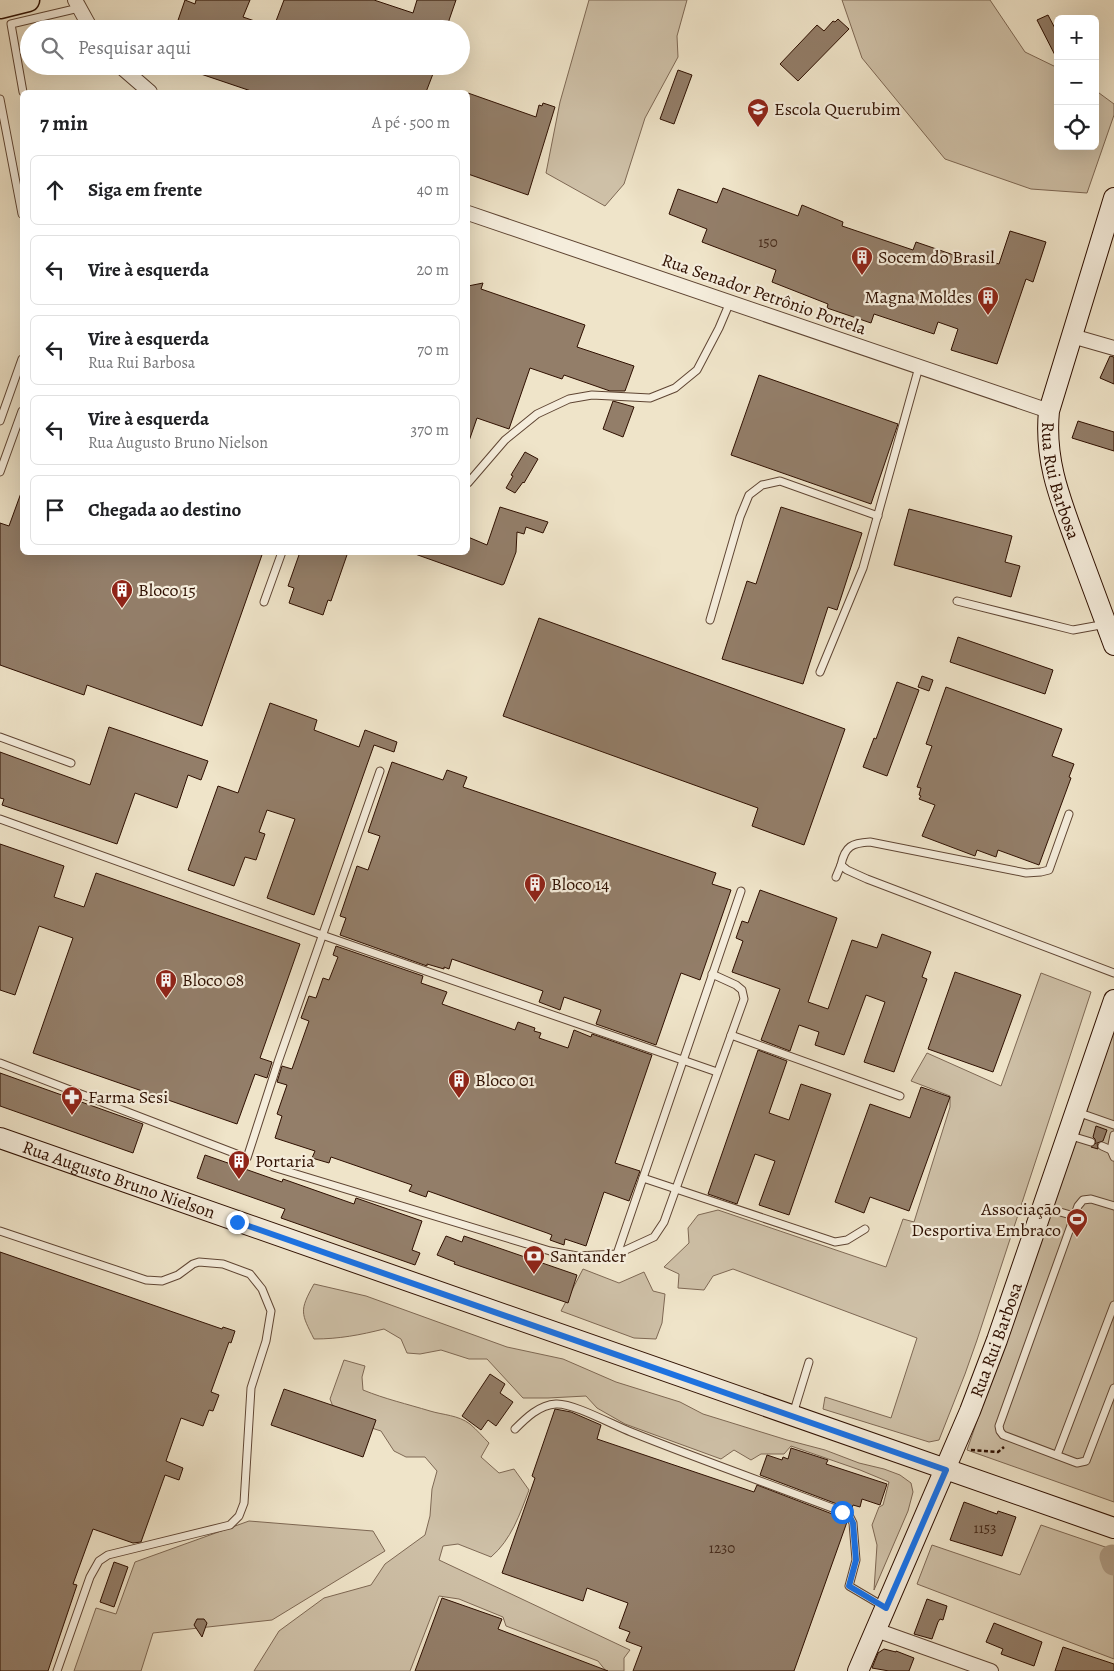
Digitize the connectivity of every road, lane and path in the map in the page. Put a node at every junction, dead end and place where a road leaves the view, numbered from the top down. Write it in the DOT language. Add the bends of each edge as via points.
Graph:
graph roads {
  1 [pos="77,4"];
  2 [pos="12,9"];
  3 [pos="86,20"];
  4 [pos="20,69"];
  5 [pos="21,75"];
  6 [pos="130,75"];
  7 [pos="23,90"];
  8 [pos="148,90"];
  9 [pos="0,99"];
  10 [pos="1114,198"];
  11 [pos="20,204"];
  12 [pos="470,214"];
  13 [pos="730,302"];
  14 [pos="1072,336"];
  15 [pos="1114,348"];
  16 [pos="20,364"];
  17 [pos="919,367"];
  18 [pos="1049,411"];
  19 [pos="20,417"];
  20 [pos="0,421"];
  21 [pos="0,472"];
  22 [pos="470,482"];
  23 [pos="878,516"];
  24 [pos="281,555"];
  25 [pos="957,600"];
  26 [pos="264,602"];
  27 [pos="710,620"];
  28 [pos="1106,624"];
  29 [pos="1114,645"];
  30 [pos="820,672"];
  31 [pos="0,737"];
  32 [pos="71,763"];
  33 [pos="380,771"];
  34 [pos="1070,814"];
  35 [pos="0,819"];
  36 [pos="841,864"];
  37 [pos="836,878"];
  38 [pos="741,891"];
  39 [pos="322,935"];
  40 [pos="1114,973"];
  41 [pos="712,974"];
  42 [pos="1114,1000"];
  43 [pos="731,1035"];
  44 [pos="683,1061"];
  45 [pos="0,1063"];
  46 [pos="717,1072"];
  47 [pos="900,1096"];
  48 [pos="1076,1112"];
  49 [pos="1114,1125"];
  50 [pos="1068,1135"];
  51 [pos="1114,1135"];
  52 [pos="0,1138"];
  53 [pos="1091,1142"];
  54 [pos="1102,1146"];
  55 [pos="1112,1153"];
  56 [pos="273,1167"];
  57 [pos="643,1178"];
  58 [pos="677,1188"];
  59 [pos="1114,1206"];
  60 [pos="1043,1207"];
  61 [pos="1074,1216"];
  62 [pos="865,1229"];
  63 [pos="0,1231"];
  64 [pos="618,1254"];
  65 [pos="1114,1306"];
  66 [pos="1111,1325"];
  67 [pos="809,1362"];
  68 [pos="1114,1388"];
  69 [pos="792,1416"];
  70 [pos="515,1429"];
  71 [pos="1013,1440"];
  72 [pos="956,1445"];
  73 [pos="1057,1455"];
  74 [pos="946,1470"];
  75 [pos="1114,1528"];
  76 [pos="886,1608"];
  77 [pos="876,1630"];
  78 [pos="57,1671"];
  79 [pos="858,1671"];
  80 [pos="991,1671"];
  1 -- 2 [label="lane"];
  1 -- 3 [label="street"];
  2 -- 4 [label="lane"];
  5 -- 7 [label="lane"];
  6 -- 8 [label="street"];
  9 -- 11 [label="lane"];
  10 -- 14 [label="main road, Rua Rui Barbosa"];
  12 -- 13 [label="street, Rua Senador Petrônio Portela"];
  13 -- 17 [label="street, Rua Senador Petrônio Portela"];
  13 -- 22 [label="lane" via="697,370 675,388 650,398 592,395 569,399 537,414 505,440"];
  14 -- 15 [label="street"];
  14 -- 18 [label="main road, Rua Rui Barbosa"];
  16 -- 20 [label="lane"];
  17 -- 18 [label="street, Rua Senador Petrônio Portela"];
  17 -- 23 [label="lane"];
  18 -- 28 [label="main road, Rua Rui Barbosa" via="1047,441 1054,477"];
  19 -- 21 [label="lane"];
  23 -- 27 [label="lane" via="780,481 762,485 749,496 740,517"];
  23 -- 30 [label="lane" via="863,568"];
  24 -- 26 [label="lane"];
  25 -- 28 [label="lane" via="1073,630"];
  28 -- 29 [label="main road, Rua Rui Barbosa"];
  31 -- 32 [label="lane"];
  33 -- 39 [label="lane"];
  34 -- 36 [label="lane" via="1049,870 1041,872 1026,873 870,842 851,845 843,854"];
  35 -- 39 [label="lane"];
  36 -- 37 [label="lane"];
  36 -- 40 [label="lane" via="867,879"];
  38 -- 41 [label="lane"];
  39 -- 44 [label="lane"];
  39 -- 45 [label="lane" via="247,1158"];
  41 -- 43 [label="lane" via="742,990 744,999"];
  41 -- 44 [label="lane"];
  42 -- 48 [label="main road, Rua Rui Barbosa"];
  43 -- 46 [label="lane"];
  43 -- 47 [label="lane"];
  44 -- 46 [label="lane"];
  44 -- 57 [label="lane"];
  46 -- 58 [label="lane"];
  48 -- 49 [label="lane"];
  48 -- 50 [label="main road, Rua Rui Barbosa"];
  50 -- 53 [label="lane"];
  50 -- 60 [label="main road, Rua Rui Barbosa"];
  51 -- 55 [label="lane"];
  52 -- 69 [label="main road, Rua Augusto Bruno Nielson"];
  54 -- 55 [label="lane"];
  56 -- 64 [label="lane" via="550,1251 577,1256"];
  57 -- 58 [label="lane"];
  57 -- 64 [label="lane"];
  58 -- 62 [label="lane" via="835,1242 846,1240"];
  58 -- 64 [label="lane" via="664,1222 654,1237"];
  59 -- 61 [label="lane" via="1091,1199 1083,1200"];
  60 -- 61 [label="lane"];
  60 -- 72 [label="main road, Rua Rui Barbosa"];
  61 -- 71 [label="lane" via="999,1426 1002,1435"];
  63 -- 78 [label="lane" via="146,1280 162,1281 199,1262 223,1264 250,1274 262,1289 271,1311 266,1341 251,1388 244,1503 240,1516 230,1525 108,1555 99,1561 90,1577"];
  65 -- 66 [label="lane"];
  66 -- 73 [label="lane"];
  67 -- 69 [label="lane"];
  68 -- 73 [label="lane" via="1086,1461 1077,1463"];
  69 -- 74 [label="main road, Rua Augusto Bruno Nielson"];
  70 -- 76 [label="lane" via="528,1415 558,1404 842,1512 853,1523 856,1560 849,1586"];
  71 -- 72 [label="path" via="998,1452"];
  71 -- 73 [label="lane"];
  72 -- 74 [label="main road, Rua Rui Barbosa"];
  74 -- 75 [label="main road, Rua Augusto Bruno Nielson"];
  74 -- 76 [label="main road, Rua Rui Barbosa"];
  76 -- 77 [label="main road, Rua Rui Barbosa"];
  77 -- 79 [label="main road, Rua Rui Barbosa"];
  77 -- 80 [label="street"];
}
